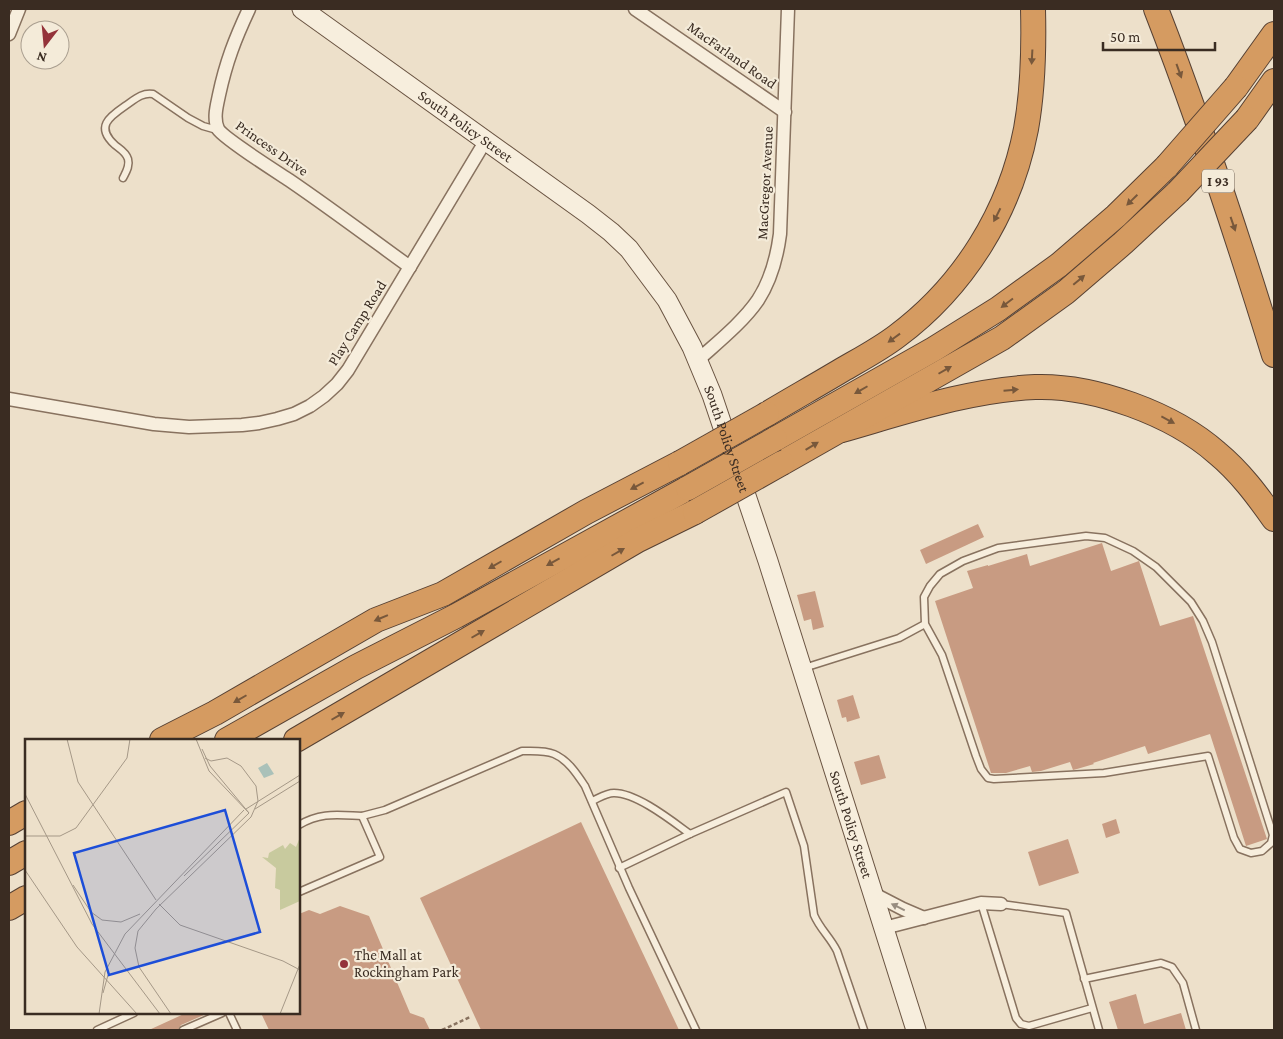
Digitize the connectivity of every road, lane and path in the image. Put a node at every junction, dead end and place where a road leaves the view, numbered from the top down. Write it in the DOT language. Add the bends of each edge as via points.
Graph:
graph roads {
  1 [pos="19,9"];
  2 [pos="249,9"];
  3 [pos="302,9"];
  4 [pos="635,9"];
  5 [pos="788,9"];
  6 [pos="1033,9"];
  7 [pos="1156,9"];
  8 [pos="9,34"];
  9 [pos="1274,34"];
  10 [pos="1274,81"];
  11 [pos="785,112"];
  12 [pos="219,130"];
  13 [pos="486,140"];
  14 [pos="123,178"];
  15 [pos="410,267"];
  16 [pos="1274,355"];
  17 [pos="698,360"];
  18 [pos="9,400"];
  19 [pos="842,430"];
  20 [pos="1274,519"];
  21 [pos="443,594"];
  22 [pos="925,624"];
  23 [pos="356,667"];
  24 [pos="803,669"];
  25 [pos="164,739"];
  26 [pos="229,739"];
  27 [pos="298,739"];
  28 [pos="592,801"];
  29 [pos="25,814"];
  30 [pos="362,816"];
  31 [pos="9,823"];
  32 [pos="300,824"];
  33 [pos="690,834"];
  34 [pos="25,854"];
  35 [pos="9,863"];
  36 [pos="619,868"];
  37 [pos="300,892"];
  38 [pos="874,894"];
  39 [pos="25,899"];
  40 [pos="981,903"];
  41 [pos="1001,904"];
  42 [pos="9,908"];
  43 [pos="924,918"];
  44 [pos="884,928"];
  45 [pos="1084,979"];
  46 [pos="1092,1008"];
  47 [pos="132,1014"];
  48 [pos="220,1014"];
  49 [pos="229,1014"];
  50 [pos="470,1018"];
  51 [pos="97,1030"];
  52 [pos="182,1030"];
  53 [pos="237,1030"];
  54 [pos="442,1030"];
  55 [pos="696,1030"];
  56 [pos="864,1030"];
  57 [pos="916,1030"];
  58 [pos="1099,1030"];
  59 [pos="1196,1030"];
  1 -- 8 [label="street"];
  2 -- 12 [label="street, Princess Drive" via="223,74 216,106"];
  3 -- 13 [label="street, South Policy Street"];
  4 -- 11 [label="street, MacFarland Road"];
  5 -- 11 [label="street, MacGregor Avenue"];
  6 -- 21 [label="highway, one-way, bridge" via="1030,101 1020,156 988,233 957,279 938,300 896,337 873,352"];
  7 -- 16 [label="highway, I 93, one-way" via="1224,199"];
  9 -- 23 [label="highway, one-way, bridge" via="1236,87 1167,166 1066,259 998,310 688,488 456,616"];
  19 -- 10 [label="highway, one-way, bridge" via="1002,338 1066,292 1178,192 1247,119"];
  11 -- 17 [label="street, MacGregor Avenue" via="780,234 773,269 758,300"];
  12 -- 14 [label="lane" via="203,126 147,93 114,114 104,129 107,137 128,158"];
  12 -- 15 [label="street, Princess Drive"];
  13 -- 15 [label="street, Play Camp Road"];
  13 -- 17 [label="street, South Policy Street" via="588,214 629,249 667,300"];
  15 -- 18 [label="street, Play Camp Road" via="337,384 310,406 294,414 259,423 189,427"];
  17 -- 24 [label="street, South Policy Street"];
  19 -- 20 [label="highway, one-way" via="945,400 997,391 1036,387 1103,396 1167,419 1216,451 1256,492"];
  27 -- 19 [label="highway, one-way, bridge" via="638,540"];
  21 -- 23 [label="highway"];
  21 -- 25 [label="highway, one-way" via="376,620"];
  22 -- 22 [label="lane" via="924,597 940,574 998,548 1086,536 1105,538 1133,551 1156,567 1191,602 1204,621 1273,835 1272,844 1262,851 1240,850 1208,756 1104,773 988,778 976,756 942,655"];
  22 -- 24 [label="lane" via="899,638"];
  23 -- 26 [label="highway"];
  24 -- 38 [label="street, South Policy Street"];
  28 -- 30 [label="lane" via="569,764 554,754 522,751 385,810"];
  28 -- 33 [label="lane" via="608,794 627,796 648,805"];
  28 -- 36 [label="lane"];
  29 -- 31 [label="highway"];
  30 -- 32 [label="lane" via="316,816"];
  30 -- 37 [label="lane" via="380,857"];
  33 -- 36 [label="lane"];
  33 -- 56 [label="lane" via="786,792 804,846 814,914 818,925 838,951"];
  34 -- 35 [label="highway"];
  36 -- 55 [label="lane"];
  43 -- 38 [label="street, one-way"];
  38 -- 44 [label="street, South Policy Street"];
  39 -- 42 [label="highway"];
  40 -- 41 [label="street"];
  40 -- 43 [label="street"];
  40 -- 46 [label="lane" via="1016,1018 1021,1024 1029,1026"];
  41 -- 45 [label="lane" via="1066,913"];
  43 -- 44 [label="street"];
  44 -- 57 [label="street, South Policy Street"];
  45 -- 46 [label="lane"];
  45 -- 59 [label="lane" via="1161,963 1172,967 1183,983"];
  46 -- 58 [label="lane"];
  47 -- 51 [label="lane"];
  48 -- 52 [label="lane"];
  49 -- 53 [label="lane"];
  50 -- 54 [label="path"];
}
